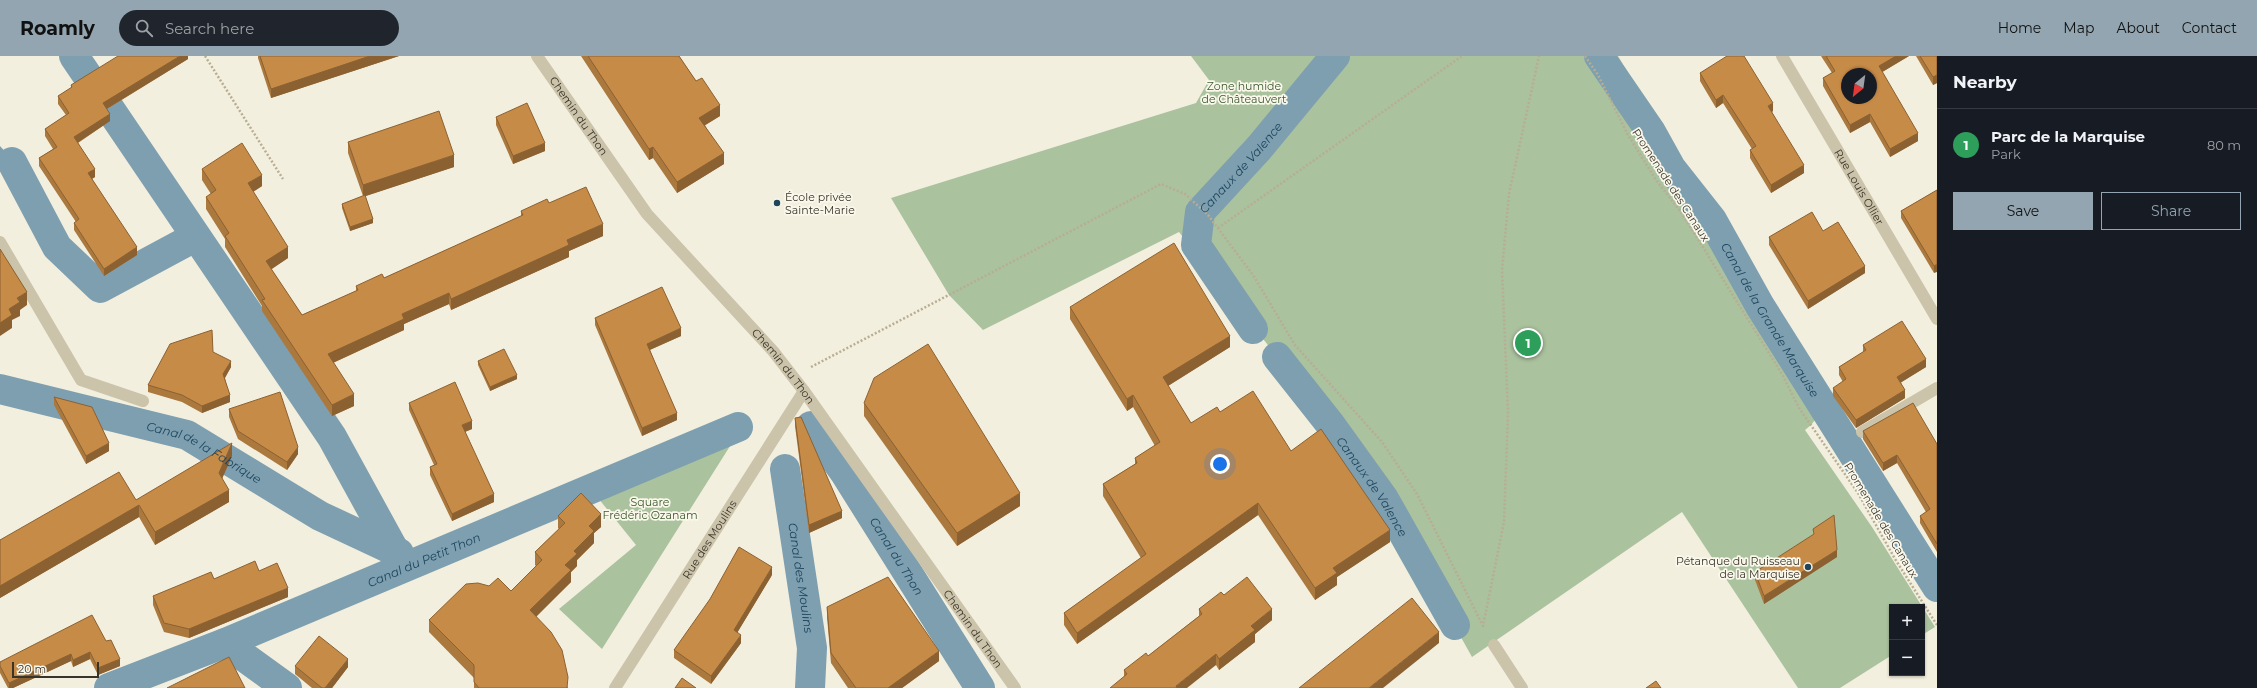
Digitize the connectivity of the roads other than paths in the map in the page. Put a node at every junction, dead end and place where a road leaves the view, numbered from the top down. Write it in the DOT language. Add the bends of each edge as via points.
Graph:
graph roads {
  1 [pos="537,56"];
  2 [pos="1782,56"];
  3 [pos="0,242"];
  4 [pos="1937,319"];
  5 [pos="1937,388"];
  6 [pos="804,391"];
  7 [pos="143,401"];
  8 [pos="1862,432"];
  9 [pos="1494,645"];
  10 [pos="615,688"];
  11 [pos="1015,688"];
  12 [pos="1522,688"];
  1 -- 6 [label="street, Chemin du Thon" via="647,214 773,351"];
  2 -- 4 [label="street, Rue Louis Ollier"];
  3 -- 7 [label="street" via="81,380"];
  5 -- 8 [label="street"];
  6 -- 10 [label="street, Rue des Moulins"];
  6 -- 11 [label="street, Chemin du Thon"];
  9 -- 12 [label="street"];
}
